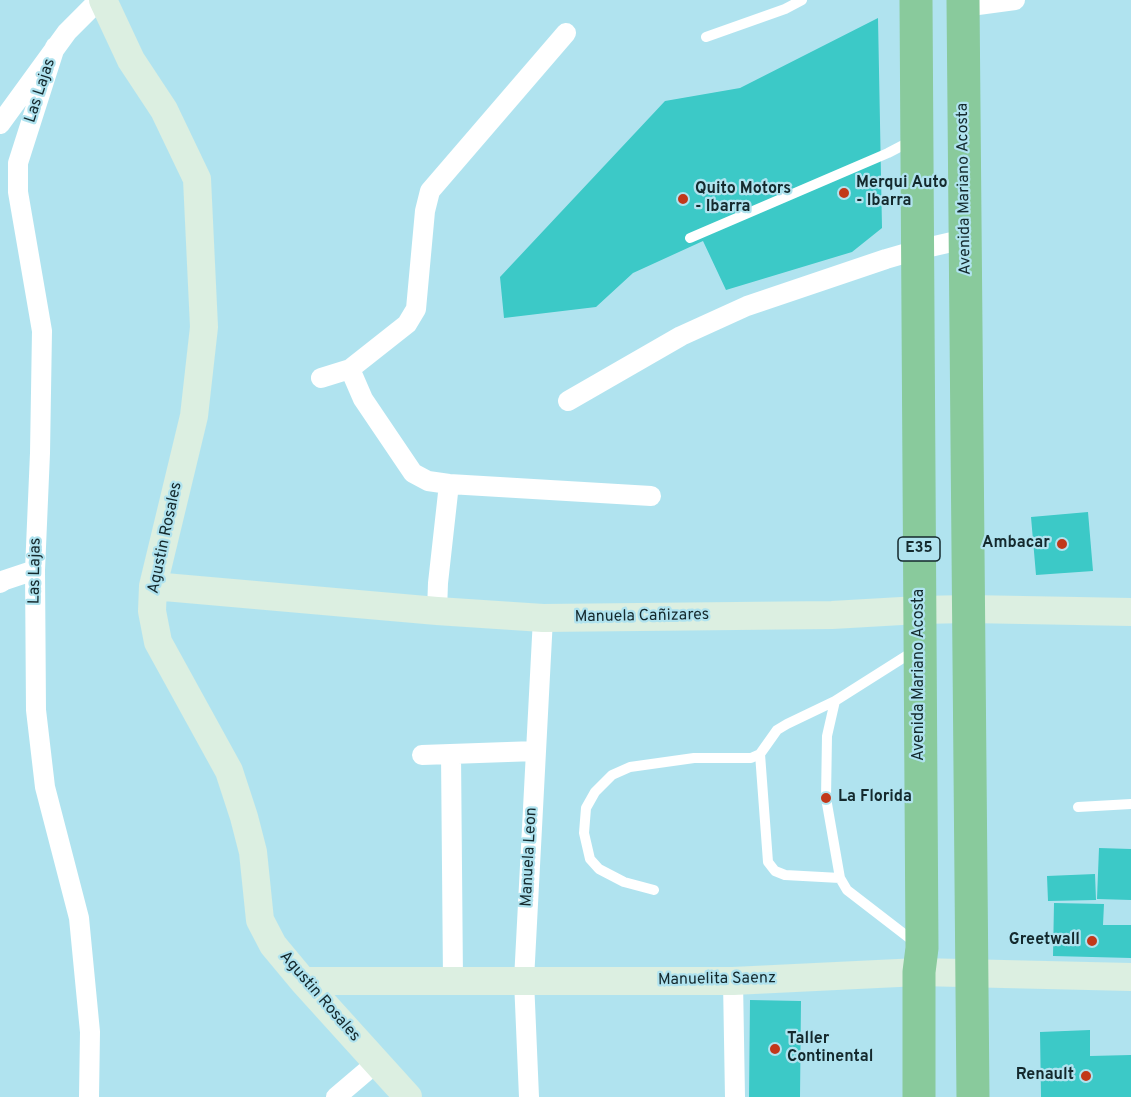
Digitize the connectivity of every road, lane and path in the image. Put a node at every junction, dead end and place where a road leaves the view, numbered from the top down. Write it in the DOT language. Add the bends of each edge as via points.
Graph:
graph roads {
  1 [pos="101,0"];
  2 [pos="802,0"];
  3 [pos="916,0"];
  4 [pos="1015,0"];
  5 [pos="963,4"];
  6 [pos="566,33"];
  7 [pos="706,37"];
  8 [pos="56,47"];
  9 [pos="0,124"];
  10 [pos="917,138"];
  11 [pos="690,238"];
  12 [pos="965,239"];
  13 [pos="917,250"];
  14 [pos="350,369"];
  15 [pos="321,378"];
  16 [pos="568,401"];
  17 [pos="449,484"];
  18 [pos="651,496"];
  19 [pos="35,570"];
  20 [pos="0,583"];
  21 [pos="153,586"];
  22 [pos="969,609"];
  23 [pos="919,610"];
  24 [pos="437,611"];
  25 [pos="1131,612"];
  26 [pos="543,618"];
  27 [pos="919,648"];
  28 [pos="835,701"];
  29 [pos="536,751"];
  30 [pos="451,754"];
  31 [pos="760,754"];
  32 [pos="422,755"];
  33 [pos="1131,804"];
  34 [pos="1078,807"];
  35 [pos="840,878"];
  36 [pos="654,890"];
  37 [pos="920,960"];
  38 [pos="973,973"];
  39 [pos="1131,976"];
  40 [pos="453,980"];
  41 [pos="524,980"];
  42 [pos="303,981"];
  43 [pos="733,981"];
  44 [pos="376,1063"];
  45 [pos="88,1097"];
  46 [pos="336,1097"];
  47 [pos="408,1097"];
  48 [pos="529,1097"];
  49 [pos="735,1097"];
  50 [pos="919,1097"];
  51 [pos="973,1097"];
  1 -- 8 [label="street"];
  1 -- 21 [label="street, Agustin Rosales" via="131,60 164,110 197,179 204,327 194,416"];
  2 -- 7 [label="lane"];
  3 -- 10 [label="highway, Avenida Mariano Acosta / E35"];
  4 -- 5 [label="street"];
  5 -- 12 [label="highway, Avenida Mariano Acosta"];
  6 -- 14 [label="street" via="430,191 416,309 407,324"];
  8 -- 9 [label="street"];
  8 -- 19 [label="street, Las Lajas" via="18,163 18,192 42,331"];
  10 -- 11 [label="lane"];
  10 -- 13 [label="highway, Avenida Mariano Acosta / E35"];
  12 -- 13 [label="street"];
  12 -- 22 [label="highway, Avenida Mariano Acosta"];
  13 -- 16 [label="street" via="747,306 681,336"];
  13 -- 23 [label="highway, Avenida Mariano Acosta / E35"];
  14 -- 15 [label="street"];
  14 -- 17 [label="street" via="363,399 414,473 428,481"];
  17 -- 18 [label="street"];
  17 -- 24 [label="street"];
  19 -- 20 [label="street"];
  19 -- 45 [label="street, Las Lajas" via="36,710 45,787 79,918 90,1032"];
  21 -- 24 [label="street, Manuela Cañizares"];
  21 -- 42 [label="street, Agustin Rosales" via="152,611 158,642 229,771 244,817 253,852 260,920 273,945"];
  22 -- 23 [label="street, Manuela Cañizares"];
  22 -- 25 [label="street, Manuela Cañizares"];
  22 -- 38 [label="highway, Avenida Mariano Acosta"];
  23 -- 26 [label="street, Manuela Cañizares" via="832,615"];
  23 -- 27 [label="highway, Avenida Mariano Acosta / E35"];
  24 -- 26 [label="street, Manuela Cañizares"];
  26 -- 29 [label="street, Manuela Leon"];
  27 -- 28 [label="lane"];
  27 -- 37 [label="highway, Avenida Mariano Acosta / E35"];
  28 -- 31 [label="lane" via="777,730"];
  28 -- 35 [label="lane" via="827,736 826,798"];
  29 -- 30 [label="street"];
  29 -- 41 [label="street, Manuela Leon"];
  30 -- 32 [label="street"];
  30 -- 40 [label="street"];
  31 -- 35 [label="lane" via="768,862 785,875"];
  31 -- 36 [label="lane" via="751,758 694,758 630,767 612,775 595,792 586,808 584,833 590,859 599,869 624,882"];
  33 -- 34 [label="lane"];
  35 -- 37 [label="lane" via="847,890"];
  37 -- 38 [label="street, Manuelita Saenz"];
  37 -- 43 [label="street, Manuelita Saenz"];
  37 -- 50 [label="highway, Avenida Mariano Acosta / E35"];
  38 -- 39 [label="street, Manuelita Saenz"];
  38 -- 51 [label="highway, Avenida Mariano Acosta"];
  40 -- 41 [label="street, Manuelita Saenz"];
  40 -- 42 [label="street, Manuelita Saenz"];
  41 -- 43 [label="street, Manuelita Saenz"];
  41 -- 48 [label="street, Manuela Leon"];
  42 -- 44 [label="street, Agustin Rosales"];
  43 -- 49 [label="street"];
  44 -- 46 [label="street"];
  44 -- 47 [label="street, Agustin Rosales"];
}
